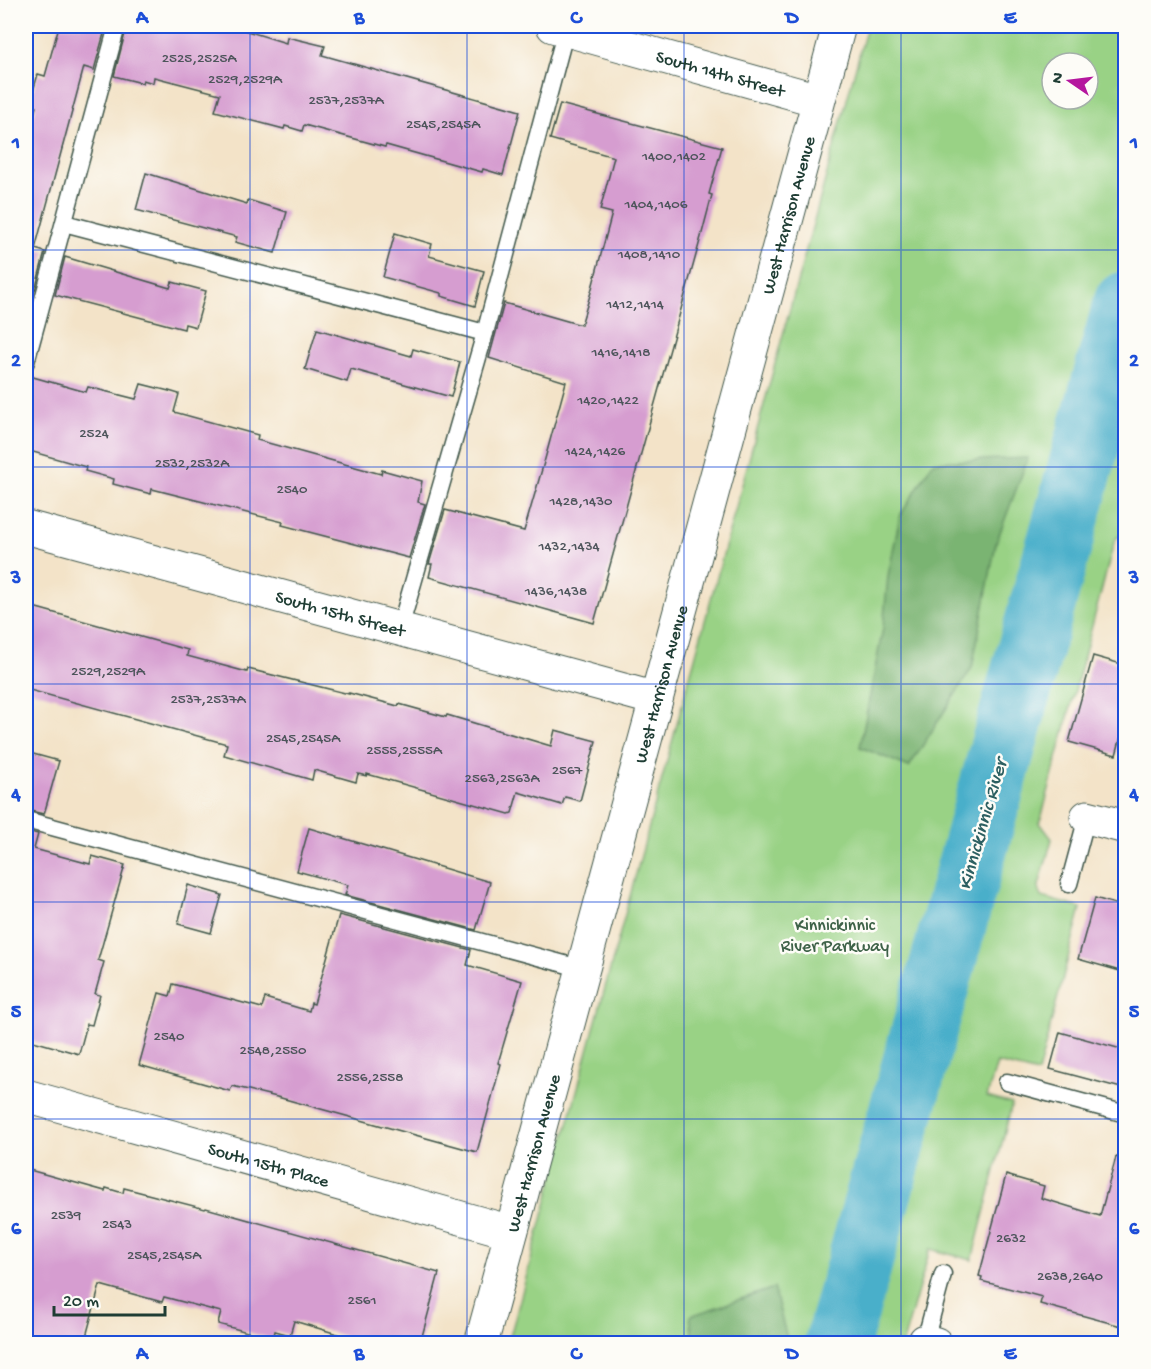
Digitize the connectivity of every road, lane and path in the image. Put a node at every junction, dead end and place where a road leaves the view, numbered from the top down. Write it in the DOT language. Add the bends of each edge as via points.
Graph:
graph roads {
  1 [pos="117,26"];
  2 [pos="839,26"];
  3 [pos="562,27"];
  4 [pos="819,100"];
  5 [pos="64,223"];
  6 [pos="485,333"];
  7 [pos="26,363"];
  8 [pos="26,526"];
  9 [pos="400,628"];
  10 [pos="656,699"];
  11 [pos="1087,817"];
  12 [pos="26,820"];
  13 [pos="1125,827"];
  14 [pos="1069,884"];
  15 [pos="583,969"];
  16 [pos="1007,1082"];
  17 [pos="26,1096"];
  18 [pos="1125,1114"];
  19 [pos="511,1232"];
  20 [pos="943,1274"];
  21 [pos="930,1342"];
  22 [pos="481,1344"];
  1 -- 5 [label="lane"];
  2 -- 4 [label="street, West Harrison Avenue"];
  3 -- 4 [label="street, South 14th Street"];
  3 -- 6 [label="lane"];
  4 -- 10 [label="street, West Harrison Avenue"];
  5 -- 6 [label="lane"];
  5 -- 7 [label="lane"];
  6 -- 9 [label="lane"];
  8 -- 9 [label="street, South 15th Street"];
  9 -- 10 [label="street, South 15th Street"];
  10 -- 15 [label="street, West Harrison Avenue"];
  11 -- 13 [label="street"];
  11 -- 14 [label="lane"];
  12 -- 15 [label="lane"];
  15 -- 19 [label="street, West Harrison Avenue"];
  16 -- 18 [label="lane"];
  17 -- 19 [label="street, South 15th Place"];
  19 -- 22 [label="street, West Harrison Avenue"];
  20 -- 21 [label="lane"];
}
